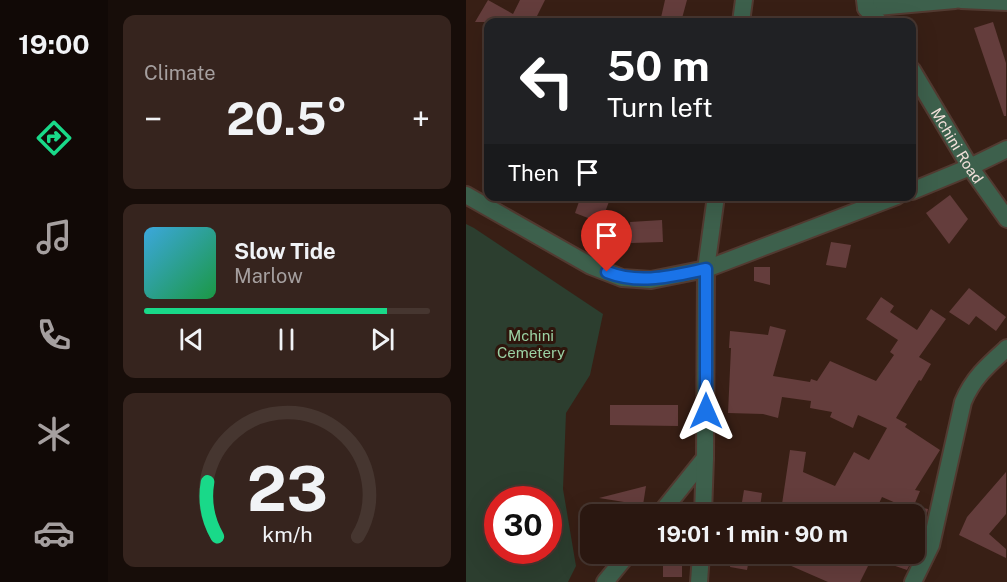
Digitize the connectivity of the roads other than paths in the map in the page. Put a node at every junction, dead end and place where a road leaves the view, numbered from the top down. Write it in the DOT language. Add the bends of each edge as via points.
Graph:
graph roads {
  1 [pos="744,0"];
  2 [pos="955,0"];
  3 [pos="961,0"];
  4 [pos="1006,2"];
  5 [pos="865,4"];
  6 [pos="742,18"];
  7 [pos="876,18"];
  8 [pos="916,77"];
  9 [pos="1006,149"];
  10 [pos="970,167"];
  11 [pos="916,189"];
  12 [pos="466,195"];
  13 [pos="715,201"];
  14 [pos="884,201"];
  15 [pos="1006,219"];
  16 [pos="706,269"];
  17 [pos="1006,348"];
  18 [pos="705,458"];
  19 [pos="668,504"];
  20 [pos="703,504"];
  21 [pos="620,564"];
  22 [pos="700,564"];
  23 [pos="605,582"];
  24 [pos="699,582"];
  25 [pos="913,582"];
  1 -- 6 [label="street"];
  2 -- 5 [label="street"];
  3 -- 4 [label="street"];
  5 -- 7 [label="street"];
  8 -- 10 [label="street, Mchini Road"];
  9 -- 10 [label="street"];
  10 -- 11 [label="street"];
  10 -- 15 [label="street, Mchini Road"];
  12 -- 16 [label="street" via="565,252 622,278 651,280"];
  13 -- 16 [label="street"];
  14 -- 16 [label="street"];
  16 -- 18 [label="street"];
  17 -- 25 [label="street" via="970,385 963,402 931,545"];
  18 -- 19 [label="street"];
  18 -- 20 [label="street"];
  21 -- 23 [label="street"];
  22 -- 24 [label="street"];
}
